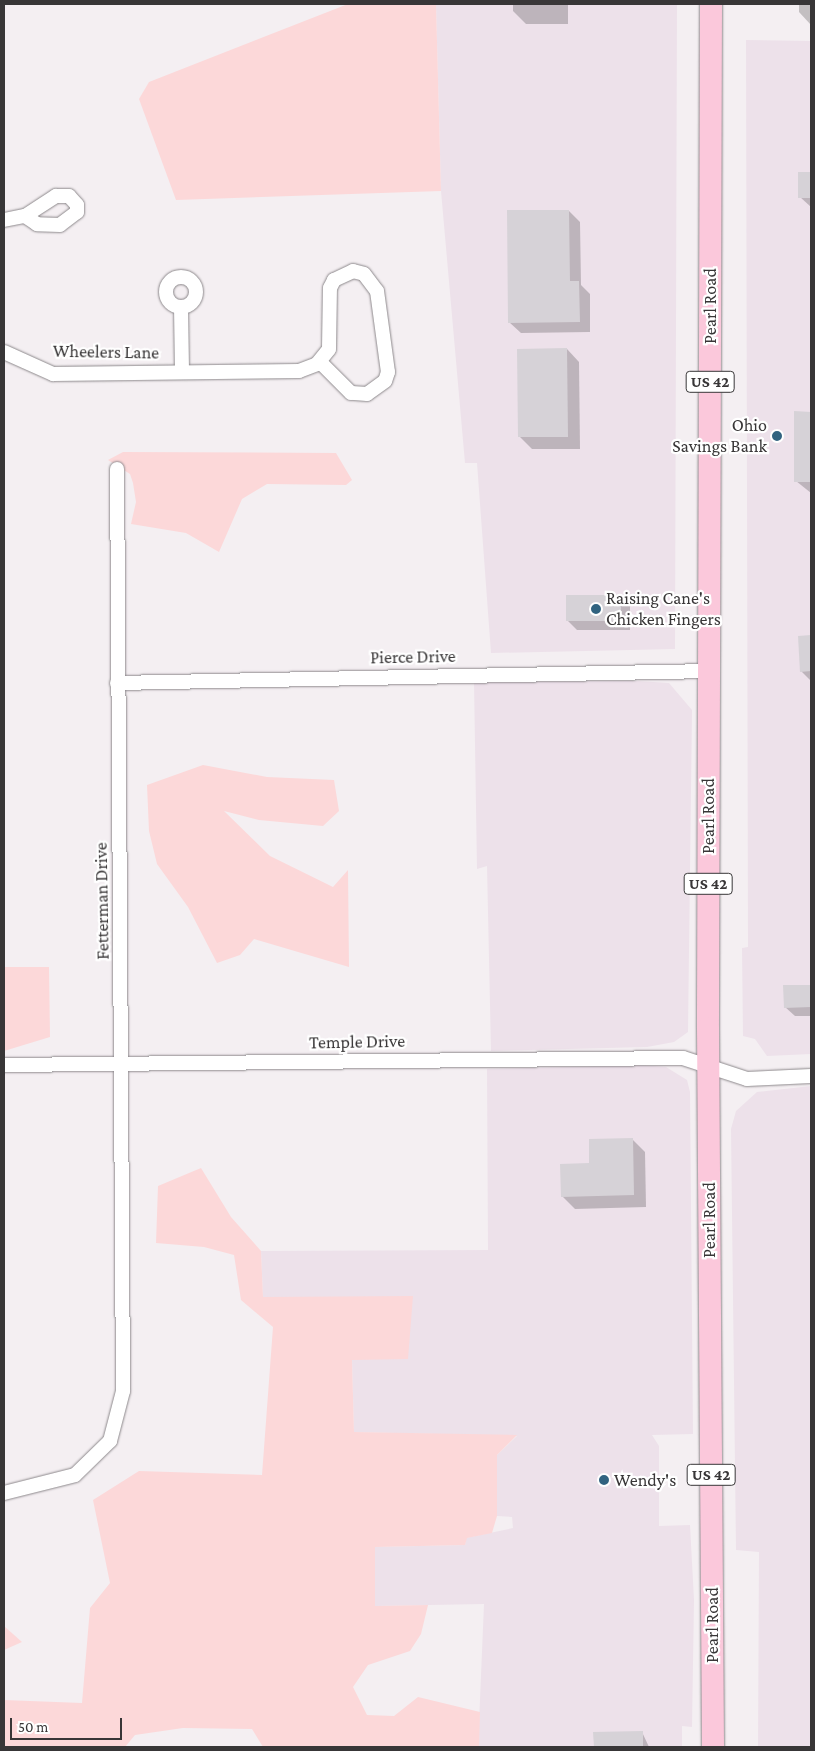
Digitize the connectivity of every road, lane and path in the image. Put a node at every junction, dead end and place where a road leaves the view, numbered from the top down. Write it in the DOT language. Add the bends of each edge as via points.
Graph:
graph roads {
  1 [pos="711,4"];
  2 [pos="25,216"];
  3 [pos="4,220"];
  4 [pos="181,307"];
  5 [pos="4,352"];
  6 [pos="320,362"];
  7 [pos="182,372"];
  8 [pos="117,469"];
  9 [pos="709,671"];
  10 [pos="117,683"];
  11 [pos="4,1064"];
  12 [pos="123,1064"];
  13 [pos="710,1066"];
  14 [pos="811,1076"];
  15 [pos="4,1493"];
  16 [pos="712,1747"];
  1 -- 9 [label="main road, Pearl Road / US 42"];
  2 -- 3 [label="street"];
  4 -- 7 [label="street, Wheelers Lane"];
  5 -- 7 [label="street, Wheelers Lane" via="53,374"];
  6 -- 6 [label="street" via="332,337 332,284 342,273 364,274 377,291 388,372 385,381 367,394 351,393"];
  6 -- 7 [label="street, Wheelers Lane" via="300,371"];
  8 -- 10 [label="street, Fetterman Drive"];
  9 -- 10 [label="street, Pierce Drive"];
  9 -- 13 [label="main road, Pearl Road / US 42"];
  10 -- 12 [label="street, Fetterman Drive"];
  11 -- 12 [label="street, Temple Drive"];
  12 -- 13 [label="street, Temple Drive" via="683,1058"];
  12 -- 15 [label="street, Fetterman Drive" via="123,1390 110,1441 74,1475"];
  13 -- 14 [label="street, Temple Drive" via="747,1080"];
  13 -- 16 [label="main road, Pearl Road / US 42"];
}
